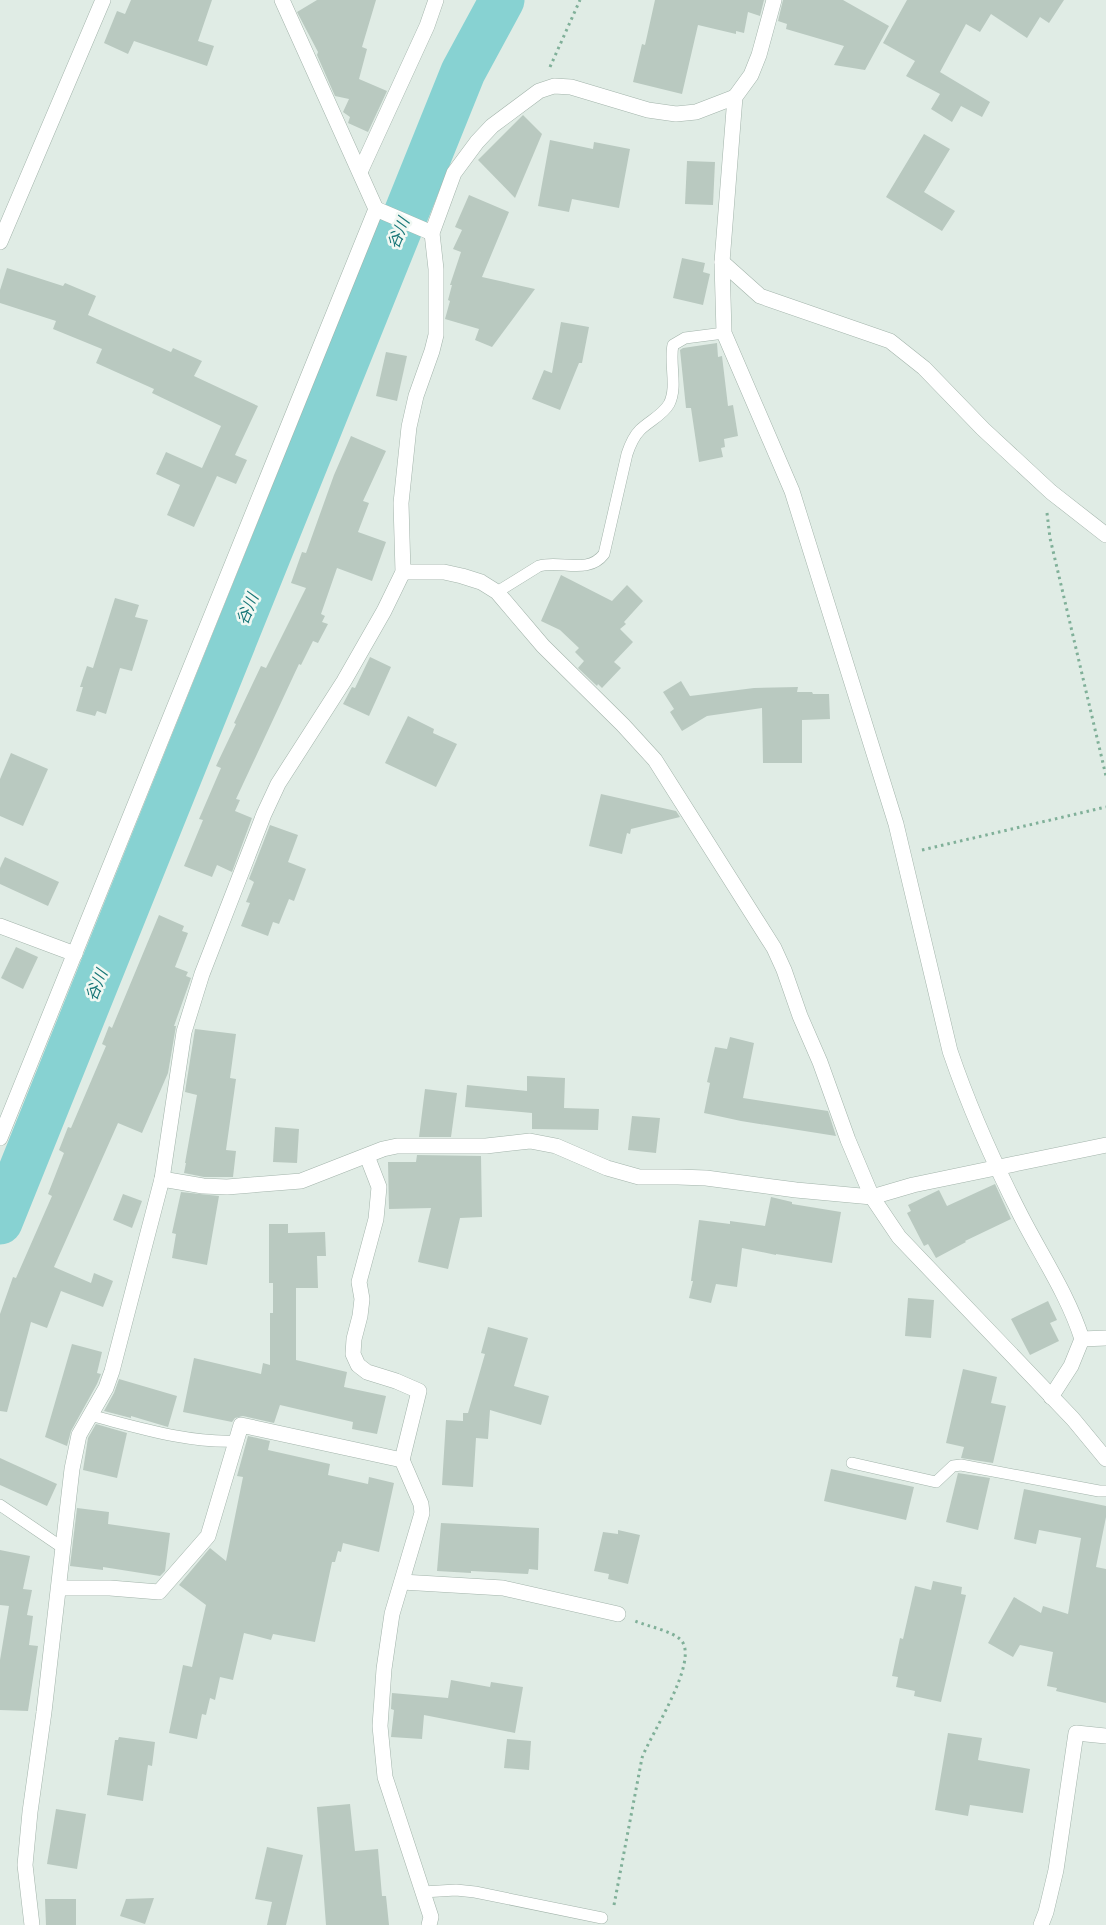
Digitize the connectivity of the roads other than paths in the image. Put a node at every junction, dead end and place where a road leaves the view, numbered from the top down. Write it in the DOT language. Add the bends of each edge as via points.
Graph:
graph roads {
  1 [pos="103,0"];
  2 [pos="282,0"];
  3 [pos="436,0"];
  4 [pos="774,0"];
  5 [pos="735,97"];
  6 [pos="360,172"];
  7 [pos="382,211"];
  8 [pos="426,231"];
  9 [pos="0,242"];
  10 [pos="722,262"];
  11 [pos="724,333"];
  12 [pos="1106,535"];
  13 [pos="403,572"];
  14 [pos="497,592"];
  15 [pos="0,926"];
  16 [pos="75,954"];
  17 [pos="0,1138"];
  18 [pos="1106,1145"];
  19 [pos="367,1156"];
  20 [pos="998,1168"];
  21 [pos="162,1179"];
  22 [pos="872,1197"];
  23 [pos="1106,1338"];
  24 [pos="1082,1339"];
  25 [pos="1051,1397"];
  26 [pos="89,1415"];
  27 [pos="236,1441"];
  28 [pos="1106,1459"];
  29 [pos="402,1460"];
  30 [pos="852,1463"];
  31 [pos="1106,1491"];
  32 [pos="0,1505"];
  33 [pos="63,1548"];
  34 [pos="402,1582"];
  35 [pos="59,1588"];
  36 [pos="618,1614"];
  37 [pos="1106,1736"];
  38 [pos="422,1892"];
  39 [pos="602,1918"];
  40 [pos="32,1925"];
  41 [pos="429,1925"];
  42 [pos="1041,1925"];
  1 -- 9 [label="street"];
  2 -- 6 [label="street"];
  3 -- 6 [label="street"];
  4 -- 5 [label="street" via="751,75"];
  5 -- 8 [label="street" via="696,112 676,114 648,110 571,86 543,89 492,126 477,142 454,173"];
  5 -- 10 [label="street"];
  6 -- 7 [label="street"];
  7 -- 8 [label="street"];
  7 -- 16 [label="street"];
  8 -- 13 [label="street" via="436,269 436,335 409,427 401,503"];
  10 -- 11 [label="street"];
  10 -- 12 [label="street" via="760,296 890,341 924,368 1051,492"];
  11 -- 14 [label="lane" via="685,338 673,345 670,403 632,441 604,554 598,561 589,566 539,566"];
  11 -- 20 [label="street" via="792,491 896,824 950,1051 962,1087"];
  13 -- 14 [label="street" via="444,572 481,582"];
  13 -- 21 [label="street" via="362,650 278,784 264,814 202,974 184,1032"];
  14 -- 22 [label="street" via="543,646 655,760 774,948"];
  15 -- 16 [label="street"];
  16 -- 17 [label="street"];
  18 -- 20 [label="street"];
  19 -- 21 [label="street" via="301,1181 228,1187"];
  19 -- 22 [label="street" via="397,1146 486,1146 530,1141 556,1146 607,1168 639,1177 706,1178"];
  19 -- 29 [label="street" via="379,1188 376,1218 359,1282 362,1299 353,1354 358,1365 367,1372 419,1391"];
  20 -- 22 [label="street"];
  20 -- 24 [label="street" via="1074,1313"];
  21 -- 26 [label="street" via="112,1371 106,1388"];
  22 -- 25 [label="street" via="898,1237"];
  23 -- 24 [label="street"];
  24 -- 25 [label="street" via="1071,1366"];
  25 -- 28 [label="street"];
  26 -- 27 [label="lane" via="172,1436 213,1442"];
  26 -- 33 [label="street" via="79,1435 72,1470"];
  27 -- 29 [label="street" via="240,1425"];
  27 -- 35 [label="street" via="208,1536 159,1592"];
  29 -- 34 [label="street" via="422,1513"];
  30 -- 31 [label="lane" via="936,1482 953,1466 961,1466"];
  32 -- 33 [label="lane"];
  33 -- 35 [label="street"];
  34 -- 36 [label="street" via="504,1588"];
  34 -- 38 [label="street" via="392,1614 380,1726 385,1776"];
  35 -- 40 [label="street" via="25,1865"];
  37 -- 42 [label="street" via="1076,1732 1056,1870"];
  38 -- 39 [label="lane" via="475,1892"];
  38 -- 41 [label="street" via="430,1917"];
}
